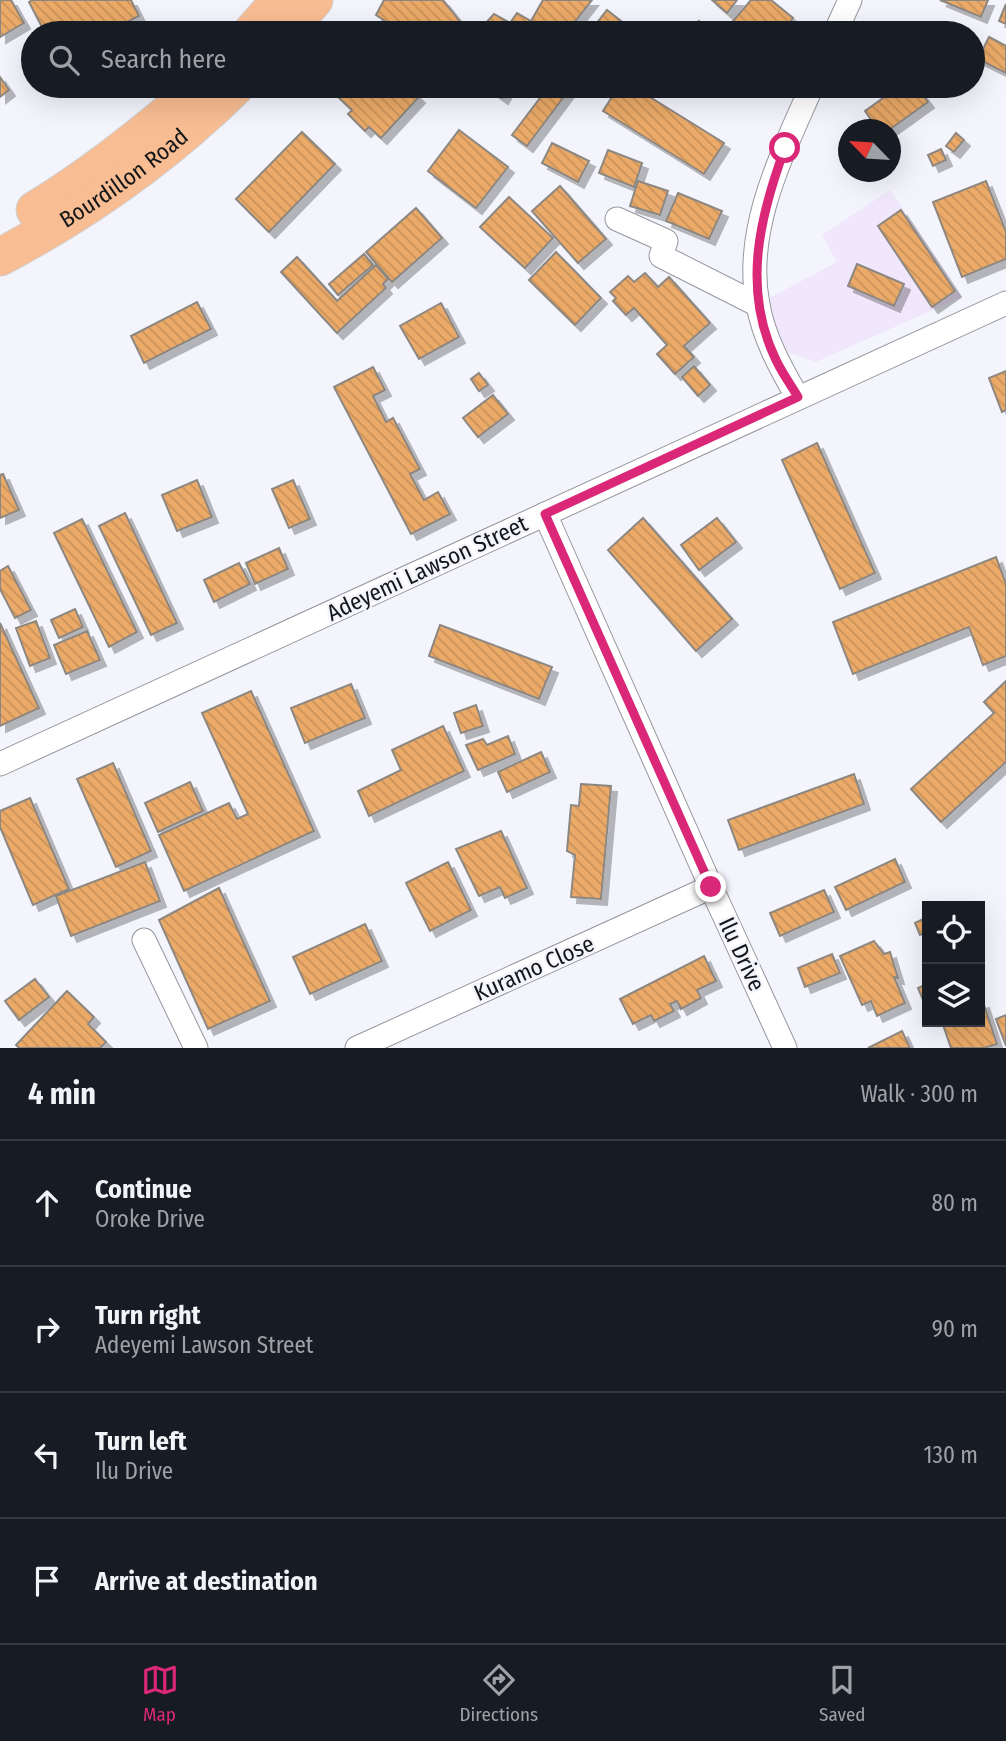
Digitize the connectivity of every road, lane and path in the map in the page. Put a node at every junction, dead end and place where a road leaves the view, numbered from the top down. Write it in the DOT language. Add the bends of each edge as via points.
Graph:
graph roads {
  1 [pos="281,0"];
  2 [pos="314,0"];
  3 [pos="850,0"];
  4 [pos="262,21"];
  5 [pos="296,21"];
  6 [pos="840,21"];
  7 [pos="185,98"];
  8 [pos="223,98"];
  9 [pos="807,98"];
  10 [pos="617,219"];
  11 [pos="0,230"];
  12 [pos="0,257"];
  13 [pos="1006,303"];
  14 [pos="758,305"];
  15 [pos="798,397"];
  16 [pos="545,514"];
  17 [pos="0,764"];
  18 [pos="711,887"];
  19 [pos="144,940"];
  20 [pos="196,1048"];
  21 [pos="357,1048"];
  22 [pos="785,1048"];
  1 -- 4 [label="main road"];
  2 -- 5 [label="main road"];
  3 -- 6 [label="street"];
  7 -- 11 [label="main road, Bourdillon Road" via="100,168"];
  8 -- 12 [label="main road, Bourdillon Road" via="93,204"];
  9 -- 14 [label="street" via="770,188 759,234"];
  10 -- 14 [label="street" via="666,242 661,256"];
  13 -- 15 [label="street, Adeyemi Lawson Street"];
  14 -- 15 [label="street" via="775,359"];
  15 -- 16 [label="street, Adeyemi Lawson Street"];
  16 -- 17 [label="street, Adeyemi Lawson Street"];
  16 -- 18 [label="street, Ilu Drive"];
  18 -- 21 [label="street, Kuramo Close"];
  18 -- 22 [label="street, Ilu Drive"];
  19 -- 20 [label="street"];
}
